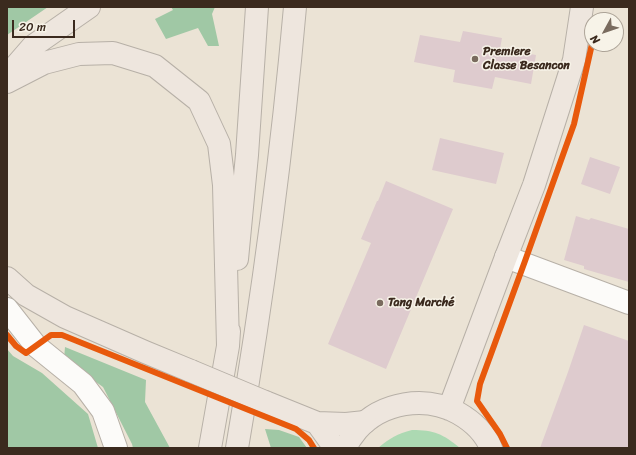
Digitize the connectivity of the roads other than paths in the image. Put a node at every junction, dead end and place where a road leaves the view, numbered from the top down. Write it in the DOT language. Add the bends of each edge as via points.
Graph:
graph roads {
  1 [pos="89,7"];
  2 [pos="257,7"];
  3 [pos="295,7"];
  4 [pos="582,7"];
  5 [pos="7,76"];
  6 [pos="7,82"];
  7 [pos="506,257"];
  8 [pos="7,278"];
  9 [pos="629,303"];
  10 [pos="7,308"];
  11 [pos="228,346"];
  12 [pos="449,409"];
  13 [pos="365,422"];
  14 [pos="317,423"];
  15 [pos="116,448"];
  16 [pos="210,448"];
  17 [pos="237,448"];
  18 [pos="335,448"];
  19 [pos="345,448"];
  20 [pos="491,448"];
  1 -- 5 [label="main road" via="33,46"];
  2 -- 11 [label="main road" via="240,237"];
  3 -- 17 [label="main road" via="270,231"];
  4 -- 7 [label="main road" via="574,60 534,185"];
  6 -- 11 [label="main road" via="44,63 79,54 113,52 156,66 199,101 220,151 224,185"];
  7 -- 9 [label="lane"];
  7 -- 12 [label="main road"];
  8 -- 14 [label="main road, bridge" via="26,295 65,317"];
  10 -- 15 [label="lane" via="36,346 83,384 103,411"];
  11 -- 16 [label="main road"];
  12 -- 13 [label="main road" via="427,403 405,404 384,410"];
  12 -- 20 [label="main road" via="479,430"];
  13 -- 14 [label="main road"];
  13 -- 19 [label="main road"];
  14 -- 18 [label="main road"];
}
